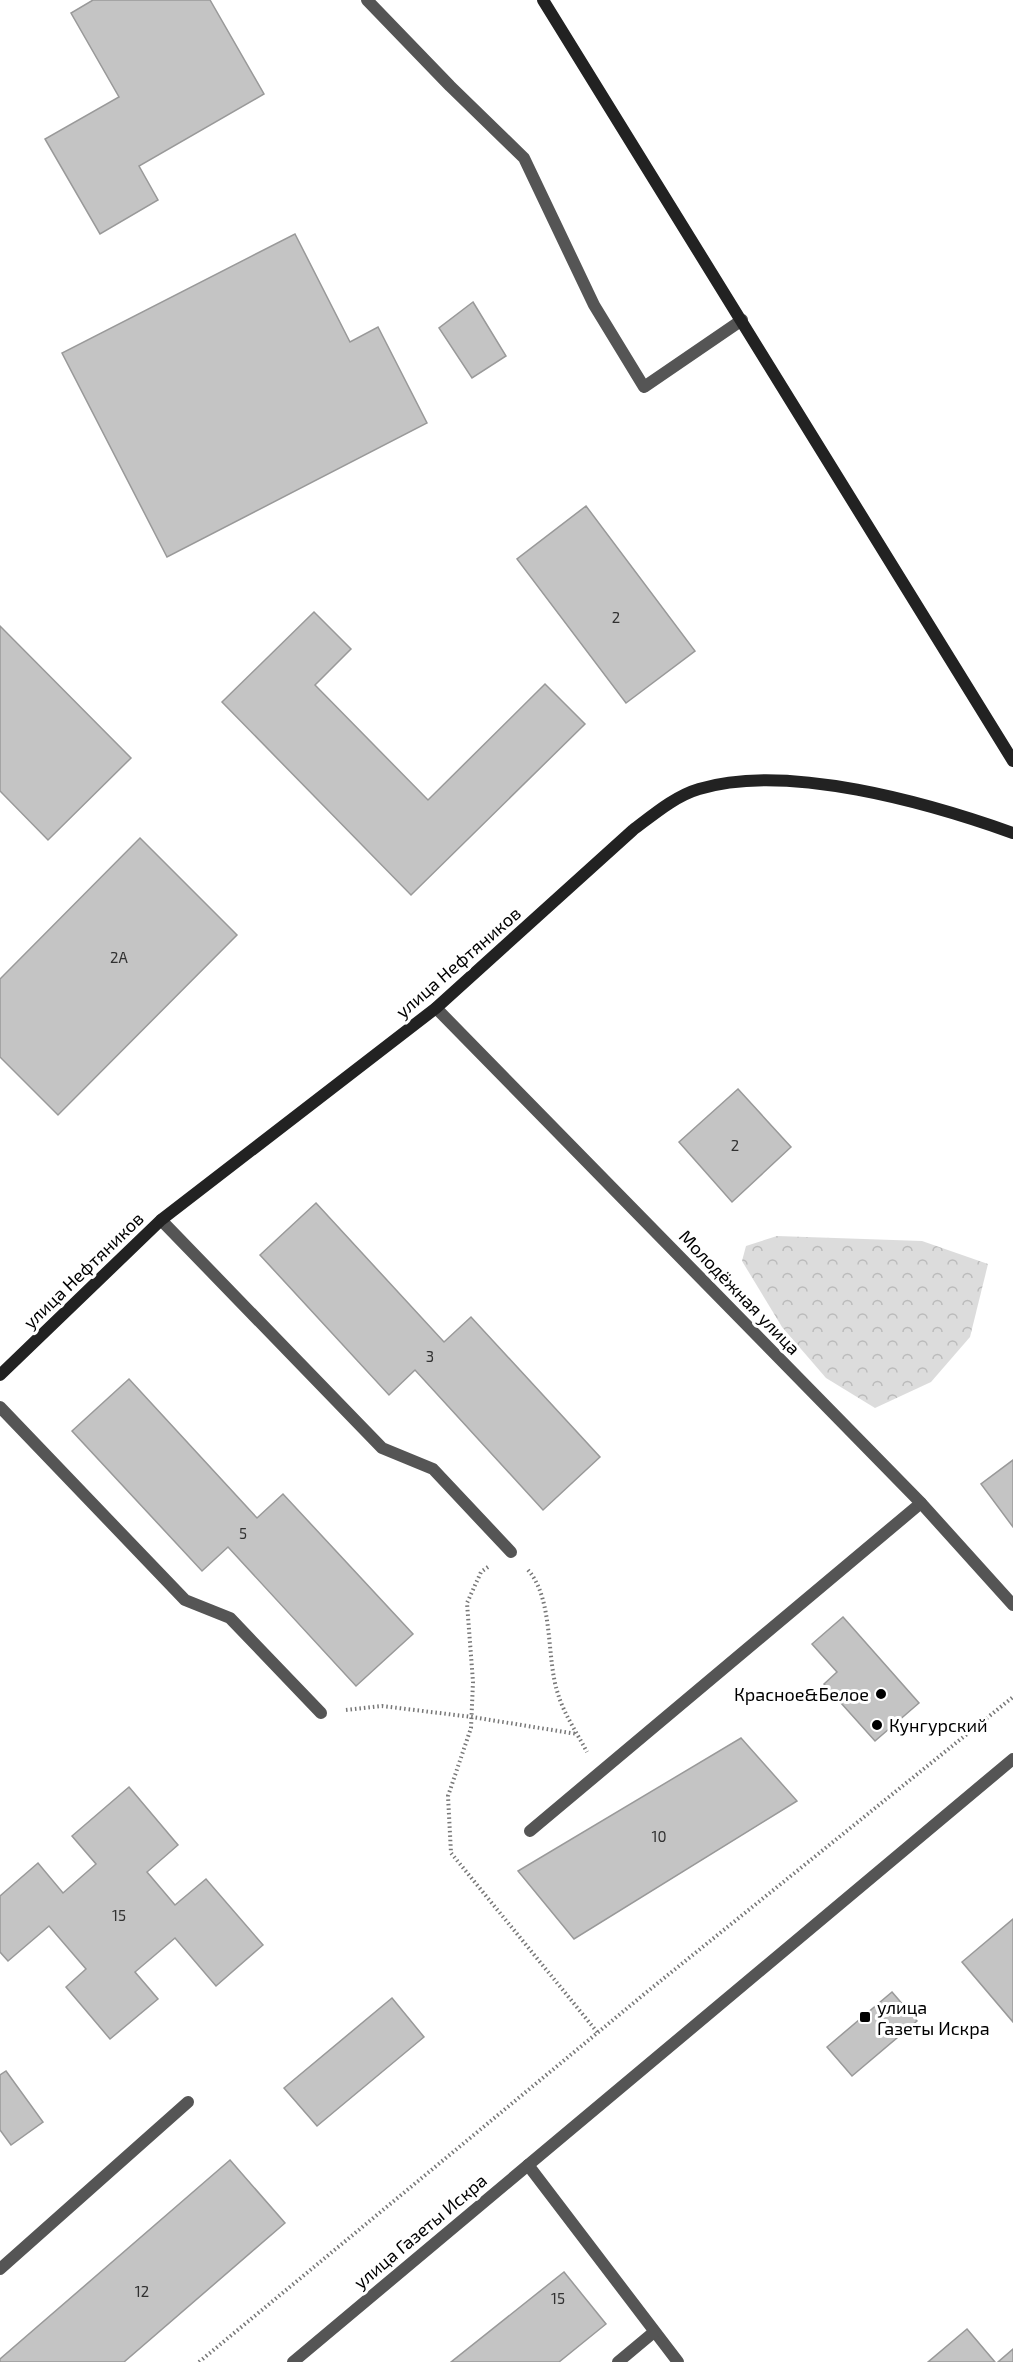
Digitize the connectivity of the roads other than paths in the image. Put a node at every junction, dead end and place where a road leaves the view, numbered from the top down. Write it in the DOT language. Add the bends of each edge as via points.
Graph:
graph roads {
  1 [pos="367,0"];
  2 [pos="543,0"];
  3 [pos="742,320"];
  4 [pos="1013,761"];
  5 [pos="1013,833"];
  6 [pos="436,1008"];
  7 [pos="161,1220"];
  8 [pos="0,1375"];
  9 [pos="0,1407"];
  10 [pos="921,1503"];
  11 [pos="511,1552"];
  12 [pos="1013,1605"];
  13 [pos="321,1713"];
  14 [pos="1013,1759"];
  15 [pos="530,1831"];
  16 [pos="188,2102"];
  17 [pos="528,2165"];
  18 [pos="0,2269"];
  19 [pos="654,2332"];
  20 [pos="293,2362"];
  21 [pos="618,2362"];
  22 [pos="678,2362"];
  1 -- 3 [label="street" via="524,158 594,305 644,387"];
  2 -- 3 [label="street"];
  3 -- 4 [label="street"];
  5 -- 6 [label="street, улица Нефтяников" via="922,803 835,786 739,780 698,789 633,830"];
  6 -- 7 [label="street, улица Нефтяников"];
  6 -- 10 [label="street, Молодёжная улица"];
  7 -- 8 [label="street, улица Нефтяников"];
  7 -- 11 [label="street" via="382,1448 433,1470"];
  9 -- 13 [label="street" via="185,1600 230,1618"];
  10 -- 12 [label="street, Молодёжная улица"];
  10 -- 15 [label="street"];
  14 -- 17 [label="street, улица Газеты Искра"];
  16 -- 18 [label="street"];
  17 -- 19 [label="street"];
  17 -- 20 [label="street, улица Газеты Искра"];
  19 -- 21 [label="street"];
  19 -- 22 [label="street"];
}
